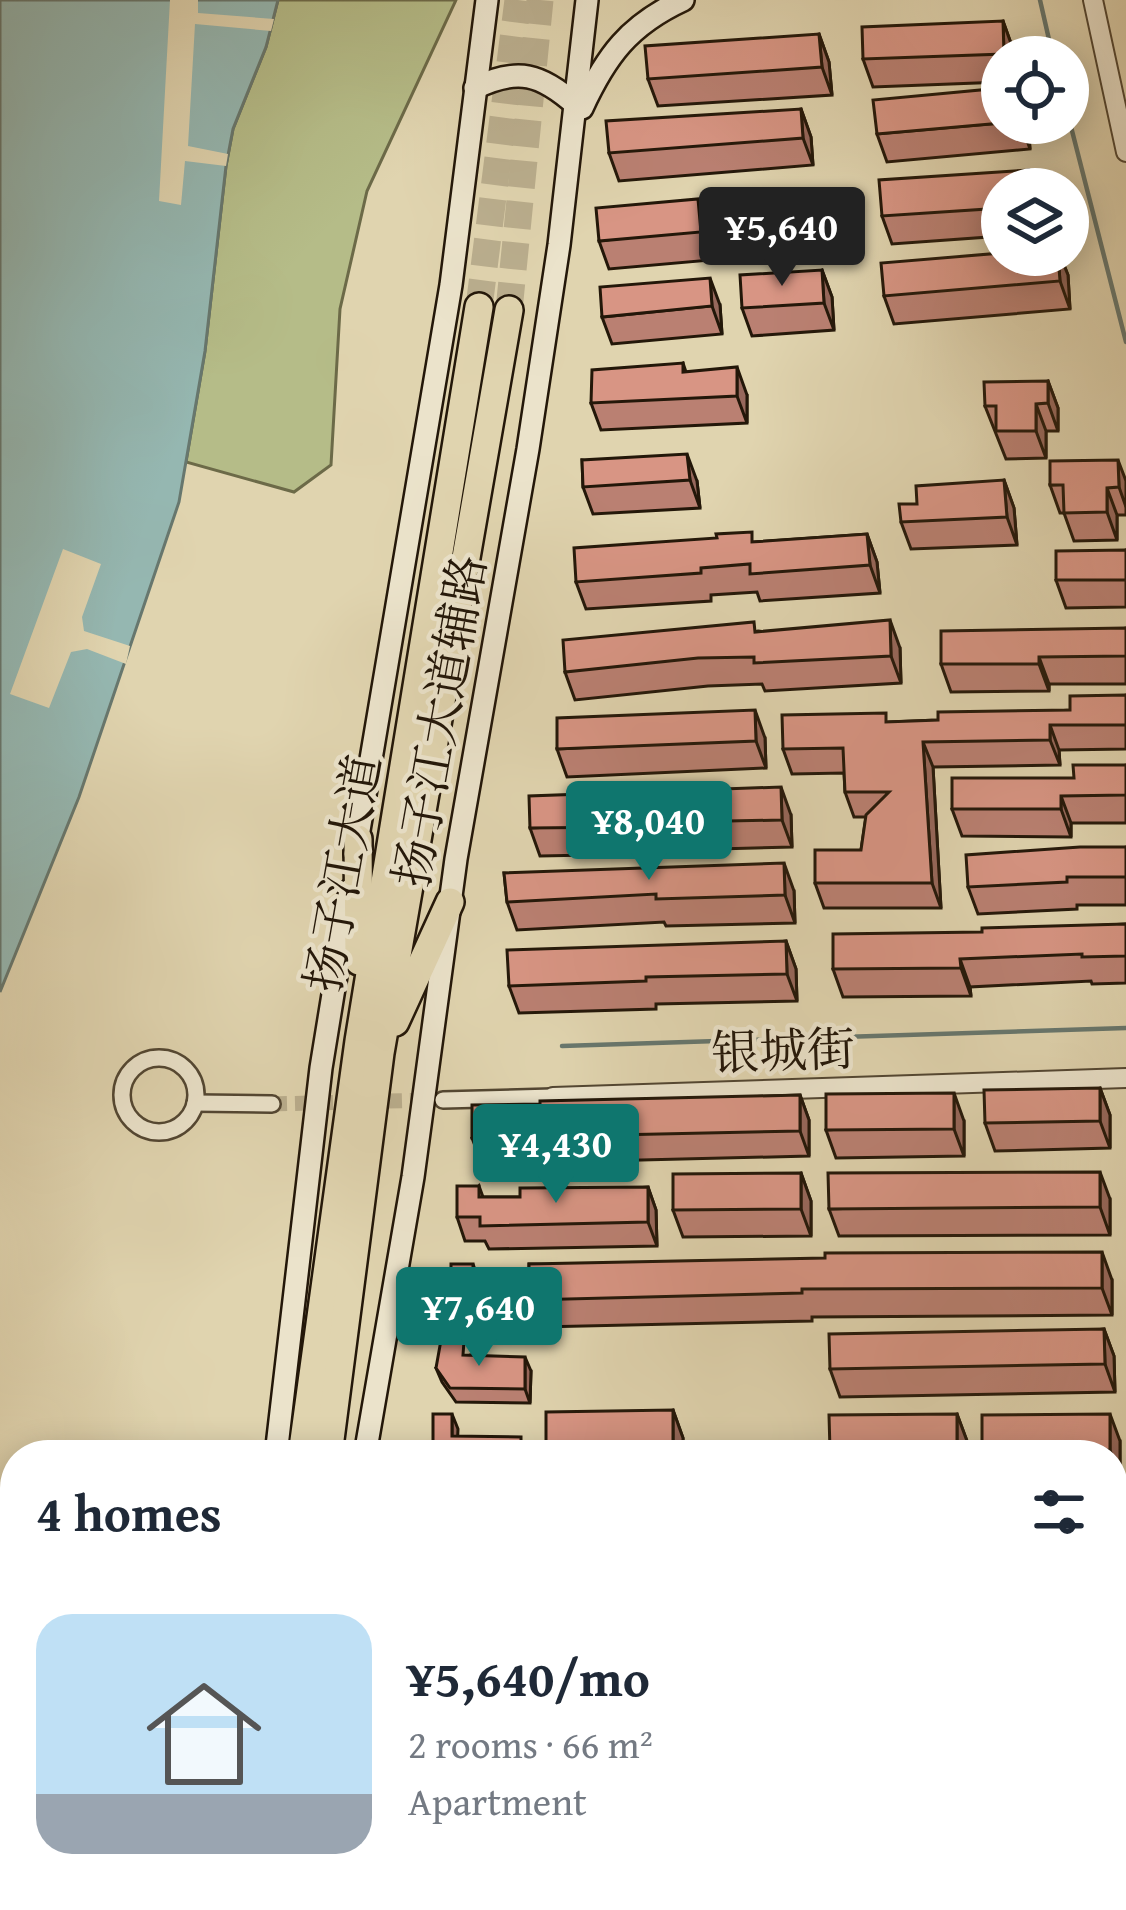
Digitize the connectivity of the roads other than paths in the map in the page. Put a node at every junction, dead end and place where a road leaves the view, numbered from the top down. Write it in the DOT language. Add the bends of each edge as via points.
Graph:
graph roads {
  1 [pos="487,0"];
  2 [pos="587,0"];
  3 [pos="683,0"];
  4 [pos="1093,0"];
  5 [pos="475,88"];
  6 [pos="575,115"];
  7 [pos="1126,152"];
  8 [pos="479,307"];
  9 [pos="509,310"];
  10 [pos="358,839"];
  11 [pos="450,902"];
  12 [pos="370,1047"];
  13 [pos="1126,1078"];
  14 [pos="553,1096"];
  15 [pos="443,1100"];
  16 [pos="195,1103"];
  17 [pos="272,1104"];
  18 [pos="340,1370"];
  19 [pos="278,1440"];
  20 [pos="304,1440"];
  21 [pos="330,1440"];
  22 [pos="338,1440"];
  23 [pos="368,1440"];
  1 -- 5 [label="main road, 扬子江大道辅路"];
  2 -- 6 [label="main road, 扬子江大道辅路"];
  3 -- 6 [label="main road" via="654,13 603,62"];
  4 -- 7 [label="street"];
  5 -- 6 [label="main road" via="500,76 527,76 554,85"];
  5 -- 10 [label="main road, 扬子江大道辅路" via="451,285"];
  6 -- 11 [label="main road, 扬子江大道辅路"];
  8 -- 12 [label="highway, 扬子江大道"];
  9 -- 12 [label="highway, 扬子江大道"];
  10 -- 12 [label="highway"];
  10 -- 19 [label="main road, 扬子江大道辅路" via="321,1068"];
  11 -- 12 [label="highway"];
  11 -- 23 [label="main road, 扬子江大道辅路"];
  12 -- 18 [label="highway, 扬子江大道"];
  12 -- 20 [label="highway, 扬子江大道"];
  13 -- 14 [label="street, 银城街"];
  14 -- 15 [label="street, 银城街"];
  16 -- 16 [label="street" via="193,1079 163,1058 140,1063 124,1082 123,1106 148,1131 172,1130"];
  16 -- 17 [label="street"];
  18 -- 21 [label="highway, 扬子江大道"];
  18 -- 22 [label="highway"];
}
